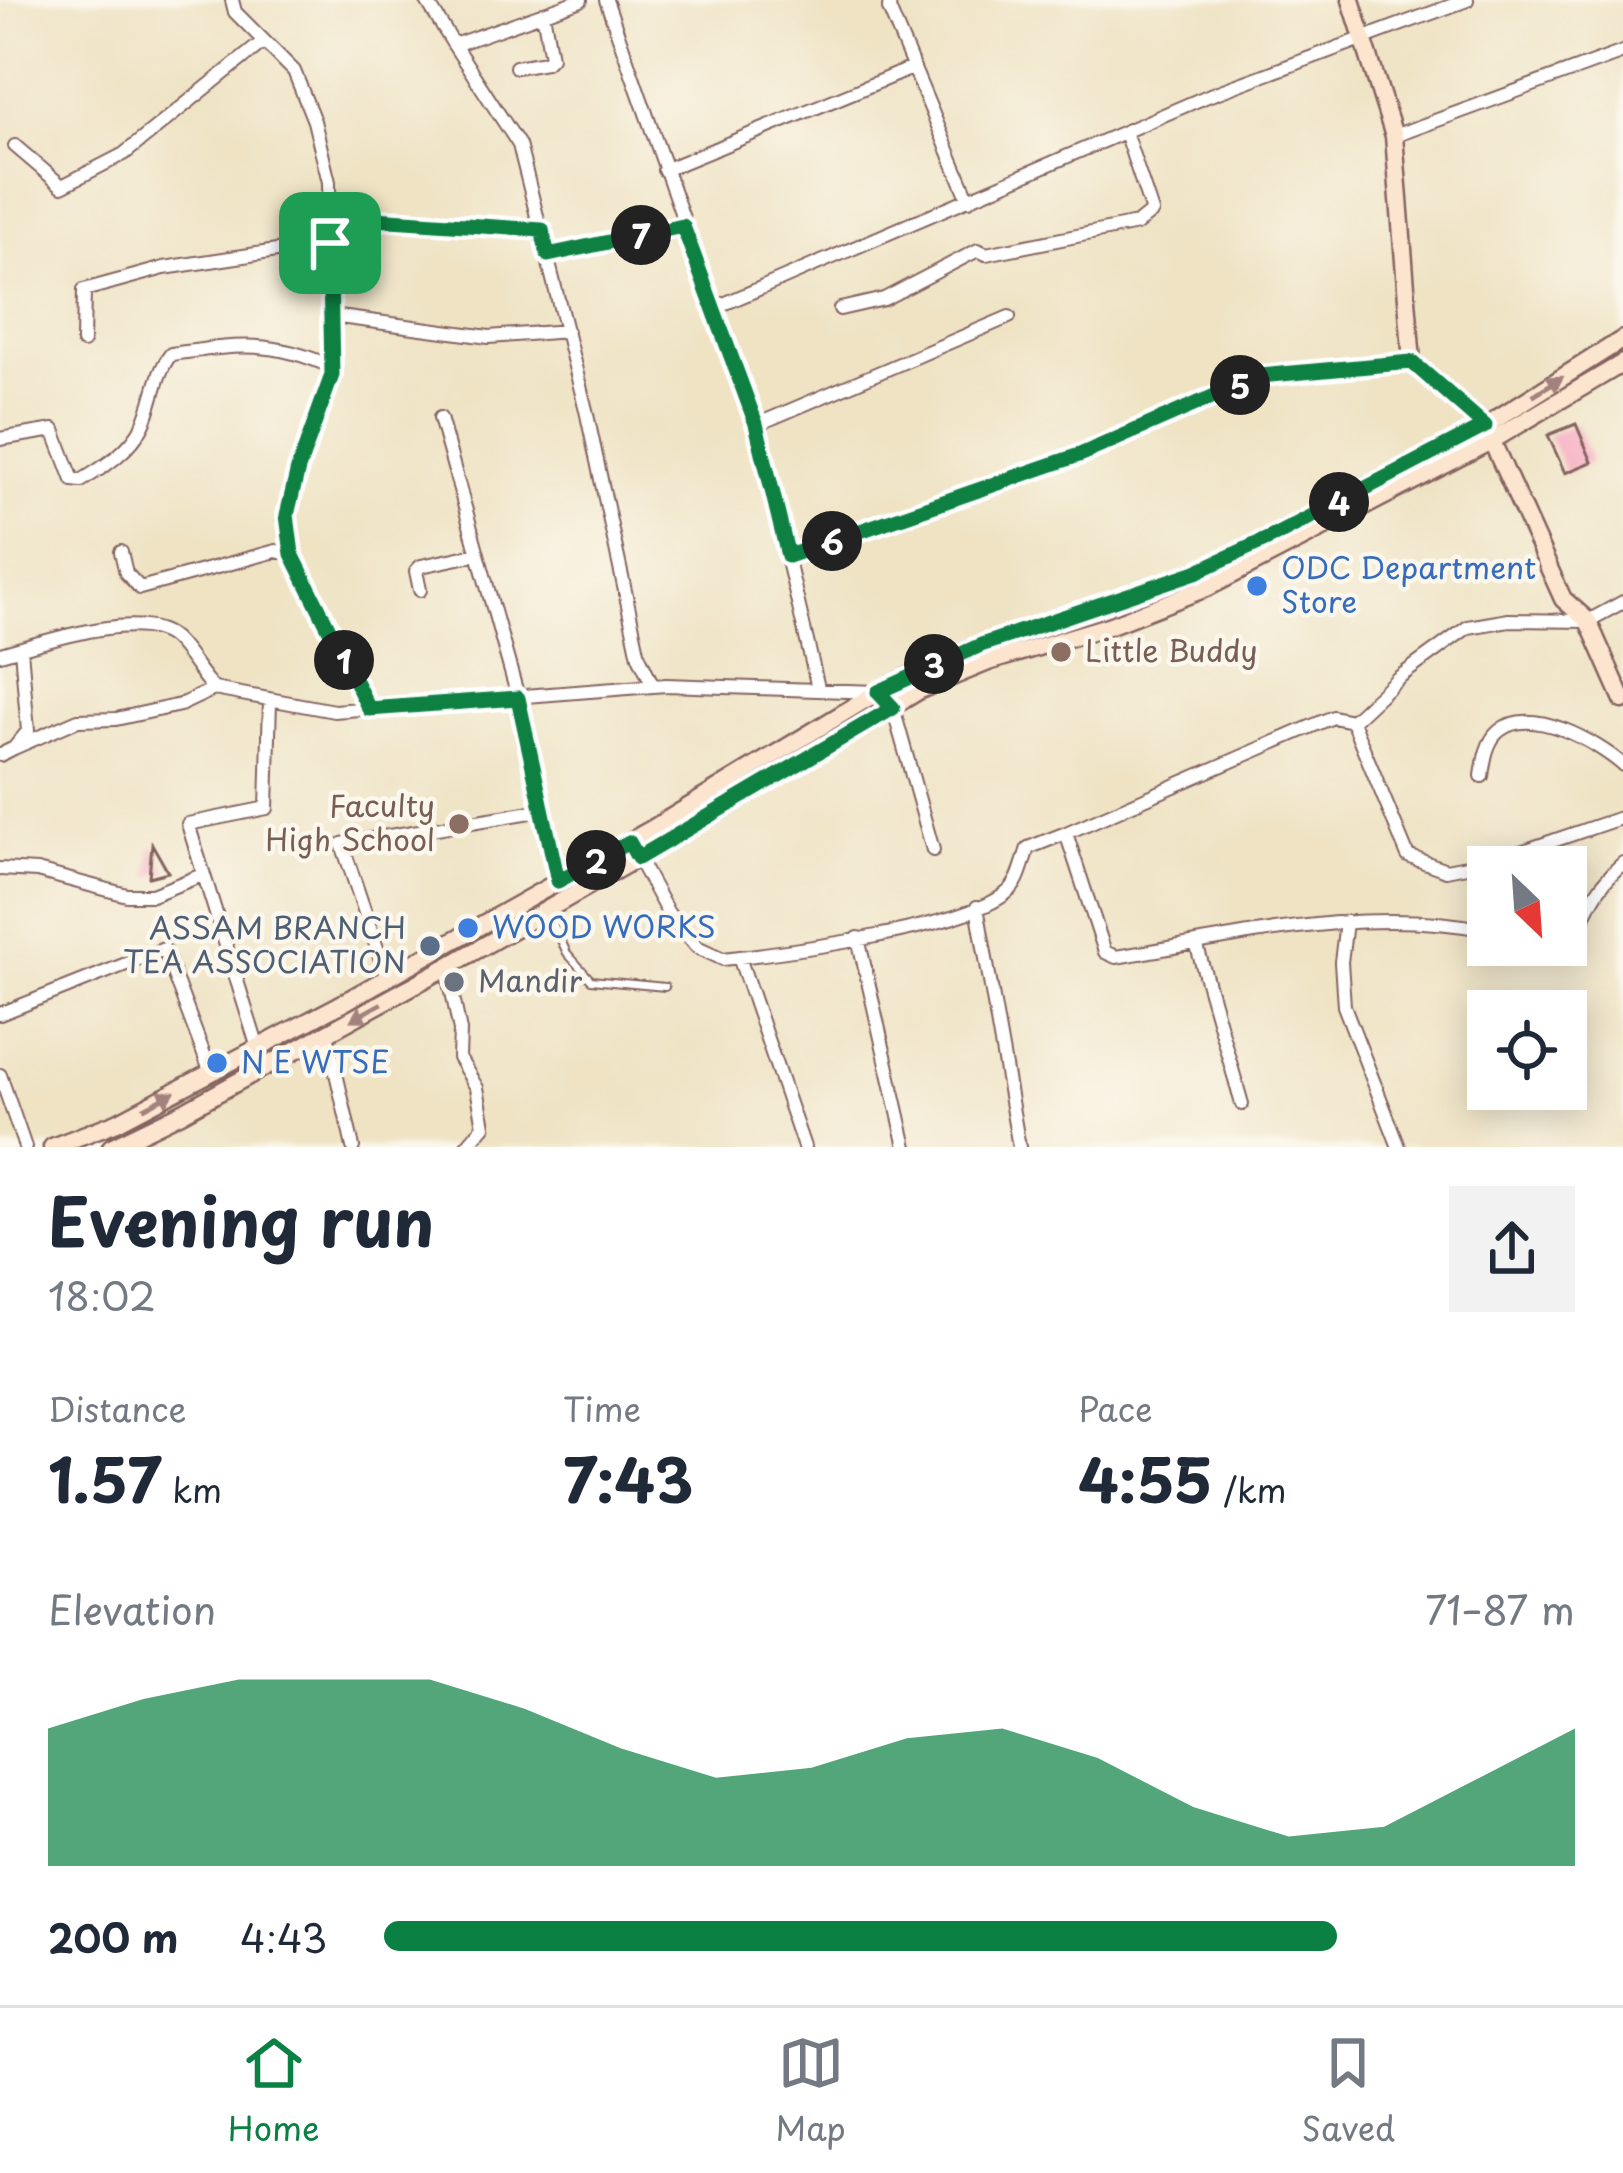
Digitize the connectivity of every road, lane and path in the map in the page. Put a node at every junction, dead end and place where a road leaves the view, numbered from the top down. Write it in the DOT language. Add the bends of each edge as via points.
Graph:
graph roads {
  1 [pos="232,0"];
  2 [pos="426,0"];
  3 [pos="580,0"];
  4 [pos="606,0"];
  5 [pos="890,0"];
  6 [pos="1351,0"];
  7 [pos="1467,0"];
  8 [pos="543,13"];
  9 [pos="1364,40"];
  10 [pos="264,41"];
  11 [pos="454,45"];
  12 [pos="1623,52"];
  13 [pos="515,68"];
  14 [pos="912,68"];
  15 [pos="1125,132"];
  16 [pos="1394,136"];
  17 [pos="15,146"];
  18 [pos="664,170"];
  19 [pos="969,200"];
  20 [pos="329,216"];
  21 [pos="683,226"];
  22 [pos="542,230"];
  23 [pos="330,243"];
  24 [pos="548,255"];
  25 [pos="712,308"];
  26 [pos="840,309"];
  27 [pos="332,316"];
  28 [pos="1009,317"];
  29 [pos="567,332"];
  30 [pos="1623,339"];
  31 [pos="82,342"];
  32 [pos="1412,362"];
  33 [pos="1623,363"];
  34 [pos="332,367"];
  35 [pos="440,418"];
  36 [pos="756,424"];
  37 [pos="1488,433"];
  38 [pos="0,439"];
  39 [pos="121,552"];
  40 [pos="292,554"];
  41 [pos="478,554"];
  42 [pos="788,556"];
  43 [pos="420,590"];
  44 [pos="1623,602"];
  45 [pos="1588,621"];
  46 [pos="21,649"];
  47 [pos="0,654"];
  48 [pos="653,686"];
  49 [pos="818,688"];
  50 [pos="214,689"];
  51 [pos="878,692"];
  52 [pos="518,698"];
  53 [pos="270,700"];
  54 [pos="1623,700"];
  55 [pos="893,708"];
  56 [pos="369,709"];
  57 [pos="1352,721"];
  58 [pos="7,751"];
  59 [pos="1623,765"];
  60 [pos="1482,776"];
  61 [pos="543,810"];
  62 [pos="1623,817"];
  63 [pos="1066,832"];
  64 [pos="633,850"];
  65 [pos="933,850"];
  66 [pos="1623,863"];
  67 [pos="0,869"];
  68 [pos="202,875"];
  69 [pos="558,881"];
  70 [pos="976,908"];
  71 [pos="547,910"];
  72 [pos="1587,910"];
  73 [pos="1346,922"];
  74 [pos="1467,927"];
  75 [pos="858,938"];
  76 [pos="1196,943"];
  77 [pos="739,957"];
  78 [pos="447,967"];
  79 [pos="387,978"];
  80 [pos="665,987"];
  81 [pos="0,1014"];
  82 [pos="327,1034"];
  83 [pos="258,1048"];
  84 [pos="211,1073"];
  85 [pos="0,1075"];
  86 [pos="1242,1104"];
  87 [pos="117,1122"];
  88 [pos="121,1145"];
  89 [pos="26,1147"];
  90 [pos="52,1147"];
  91 [pos="353,1147"];
  92 [pos="466,1147"];
  93 [pos="804,1147"];
  94 [pos="906,1147"];
  95 [pos="1019,1147"];
  96 [pos="1399,1147"];
  1 -- 10 [label="street"];
  2 -- 11 [label="street"];
  3 -- 8 [label="street"];
  4 -- 18 [label="street"];
  5 -- 14 [label="street"];
  6 -- 9 [label="main road"];
  7 -- 9 [label="street"];
  8 -- 11 [label="street"];
  8 -- 13 [label="street" via="551,57"];
  9 -- 15 [label="street"];
  9 -- 16 [label="main road"];
  10 -- 17 [label="street" via="124,154 62,186"];
  10 -- 20 [label="street" via="294,71 314,122"];
  11 -- 22 [label="street" via="519,145"];
  12 -- 16 [label="street"];
  14 -- 18 [label="street"];
  14 -- 19 [label="street"];
  15 -- 19 [label="street"];
  15 -- 26 [label="street" via="1152,212 1137,224 978,250 884,299"];
  16 -- 32 [label="main road"];
  18 -- 21 [label="street"];
  19 -- 25 [label="street"];
  20 -- 22 [label="street"];
  20 -- 23 [label="street"];
  21 -- 24 [label="street"];
  21 -- 25 [label="street"];
  22 -- 24 [label="street"];
  23 -- 27 [label="street"];
  23 -- 31 [label="street" via="164,268 84,290"];
  24 -- 29 [label="street"];
  25 -- 36 [label="street"];
  27 -- 29 [label="street" via="489,337"];
  27 -- 34 [label="street"];
  28 -- 36 [label="street"];
  29 -- 48 [label="street" via="639,656"];
  37 -- 30 [label="main road, one-way"];
  32 -- 37 [label="main road"];
  32 -- 42 [label="street" via="1260,376 1082,454"];
  33 -- 37 [label="main road"];
  34 -- 38 [label="street" via="258,344 171,355 133,443 80,482 54,430"];
  34 -- 40 [label="street" via="287,515"];
  35 -- 41 [label="street"];
  36 -- 42 [label="street"];
  37 -- 45 [label="main road" via="1563,598"];
  37 -- 51 [label="main road" via="1196,572 981,645"];
  37 -- 55 [label="main road" via="1209,587 988,662"];
  39 -- 40 [label="street" via="140,588 276,551"];
  40 -- 56 [label="street"];
  41 -- 43 [label="street" via="421,566"];
  41 -- 52 [label="street"];
  42 -- 49 [label="street"];
  44 -- 45 [label="street"];
  45 -- 54 [label="main road"];
  45 -- 57 [label="street" via="1468,628"];
  46 -- 47 [label="street"];
  46 -- 50 [label="street" via="144,626 172,637"];
  46 -- 58 [label="street" via="28,731"];
  48 -- 49 [label="street"];
  48 -- 52 [label="street"];
  49 -- 51 [label="street"];
  50 -- 53 [label="street"];
  50 -- 58 [label="street" via="116,719 78,720"];
  51 -- 55 [label="street"];
  51 -- 64 [label="main road"];
  52 -- 56 [label="street"];
  52 -- 61 [label="street"];
  53 -- 56 [label="street" via="334,712"];
  53 -- 68 [label="street" via="267,808 188,824"];
  55 -- 64 [label="main road"];
  55 -- 65 [label="street"];
  57 -- 62 [label="street" via="1408,856 1446,870"];
  57 -- 63 [label="street" via="1333,717"];
  59 -- 60 [label="street" via="1571,733 1522,723 1499,731"];
  61 -- 69 [label="street"];
  61 -- 79 [label="street" via="341,844"];
  63 -- 70 [label="street" via="1028,848 1015,886"];
  63 -- 76 [label="street" via="1105,952 1116,957"];
  64 -- 69 [label="main road"];
  64 -- 71 [label="main road"];
  64 -- 77 [label="street" via="697,947"];
  66 -- 72 [label="street"];
  67 -- 68 [label="street" via="128,895 152,895"];
  68 -- 83 [label="street"];
  69 -- 79 [label="main road"];
  70 -- 75 [label="street"];
  70 -- 95 [label="street"];
  71 -- 78 [label="main road"];
  71 -- 80 [label="lane" via="591,980"];
  73 -- 74 [label="street"];
  73 -- 76 [label="street"];
  73 -- 96 [label="street" via="1344,1006"];
  75 -- 77 [label="street"];
  75 -- 94 [label="street"];
  76 -- 86 [label="street"];
  77 -- 93 [label="street"];
  78 -- 82 [label="main road, one-way"];
  78 -- 92 [label="street" via="459,1058 477,1088 484,1126"];
  79 -- 83 [label="main road"];
  81 -- 84 [label="street" via="164,950"];
  82 -- 88 [label="main road"];
  82 -- 91 [label="street"];
  83 -- 84 [label="main road"];
  87 -- 84 [label="main road, one-way"];
  85 -- 89 [label="street"];
  87 -- 88 [label="street"];
  87 -- 90 [label="main road"];
}
